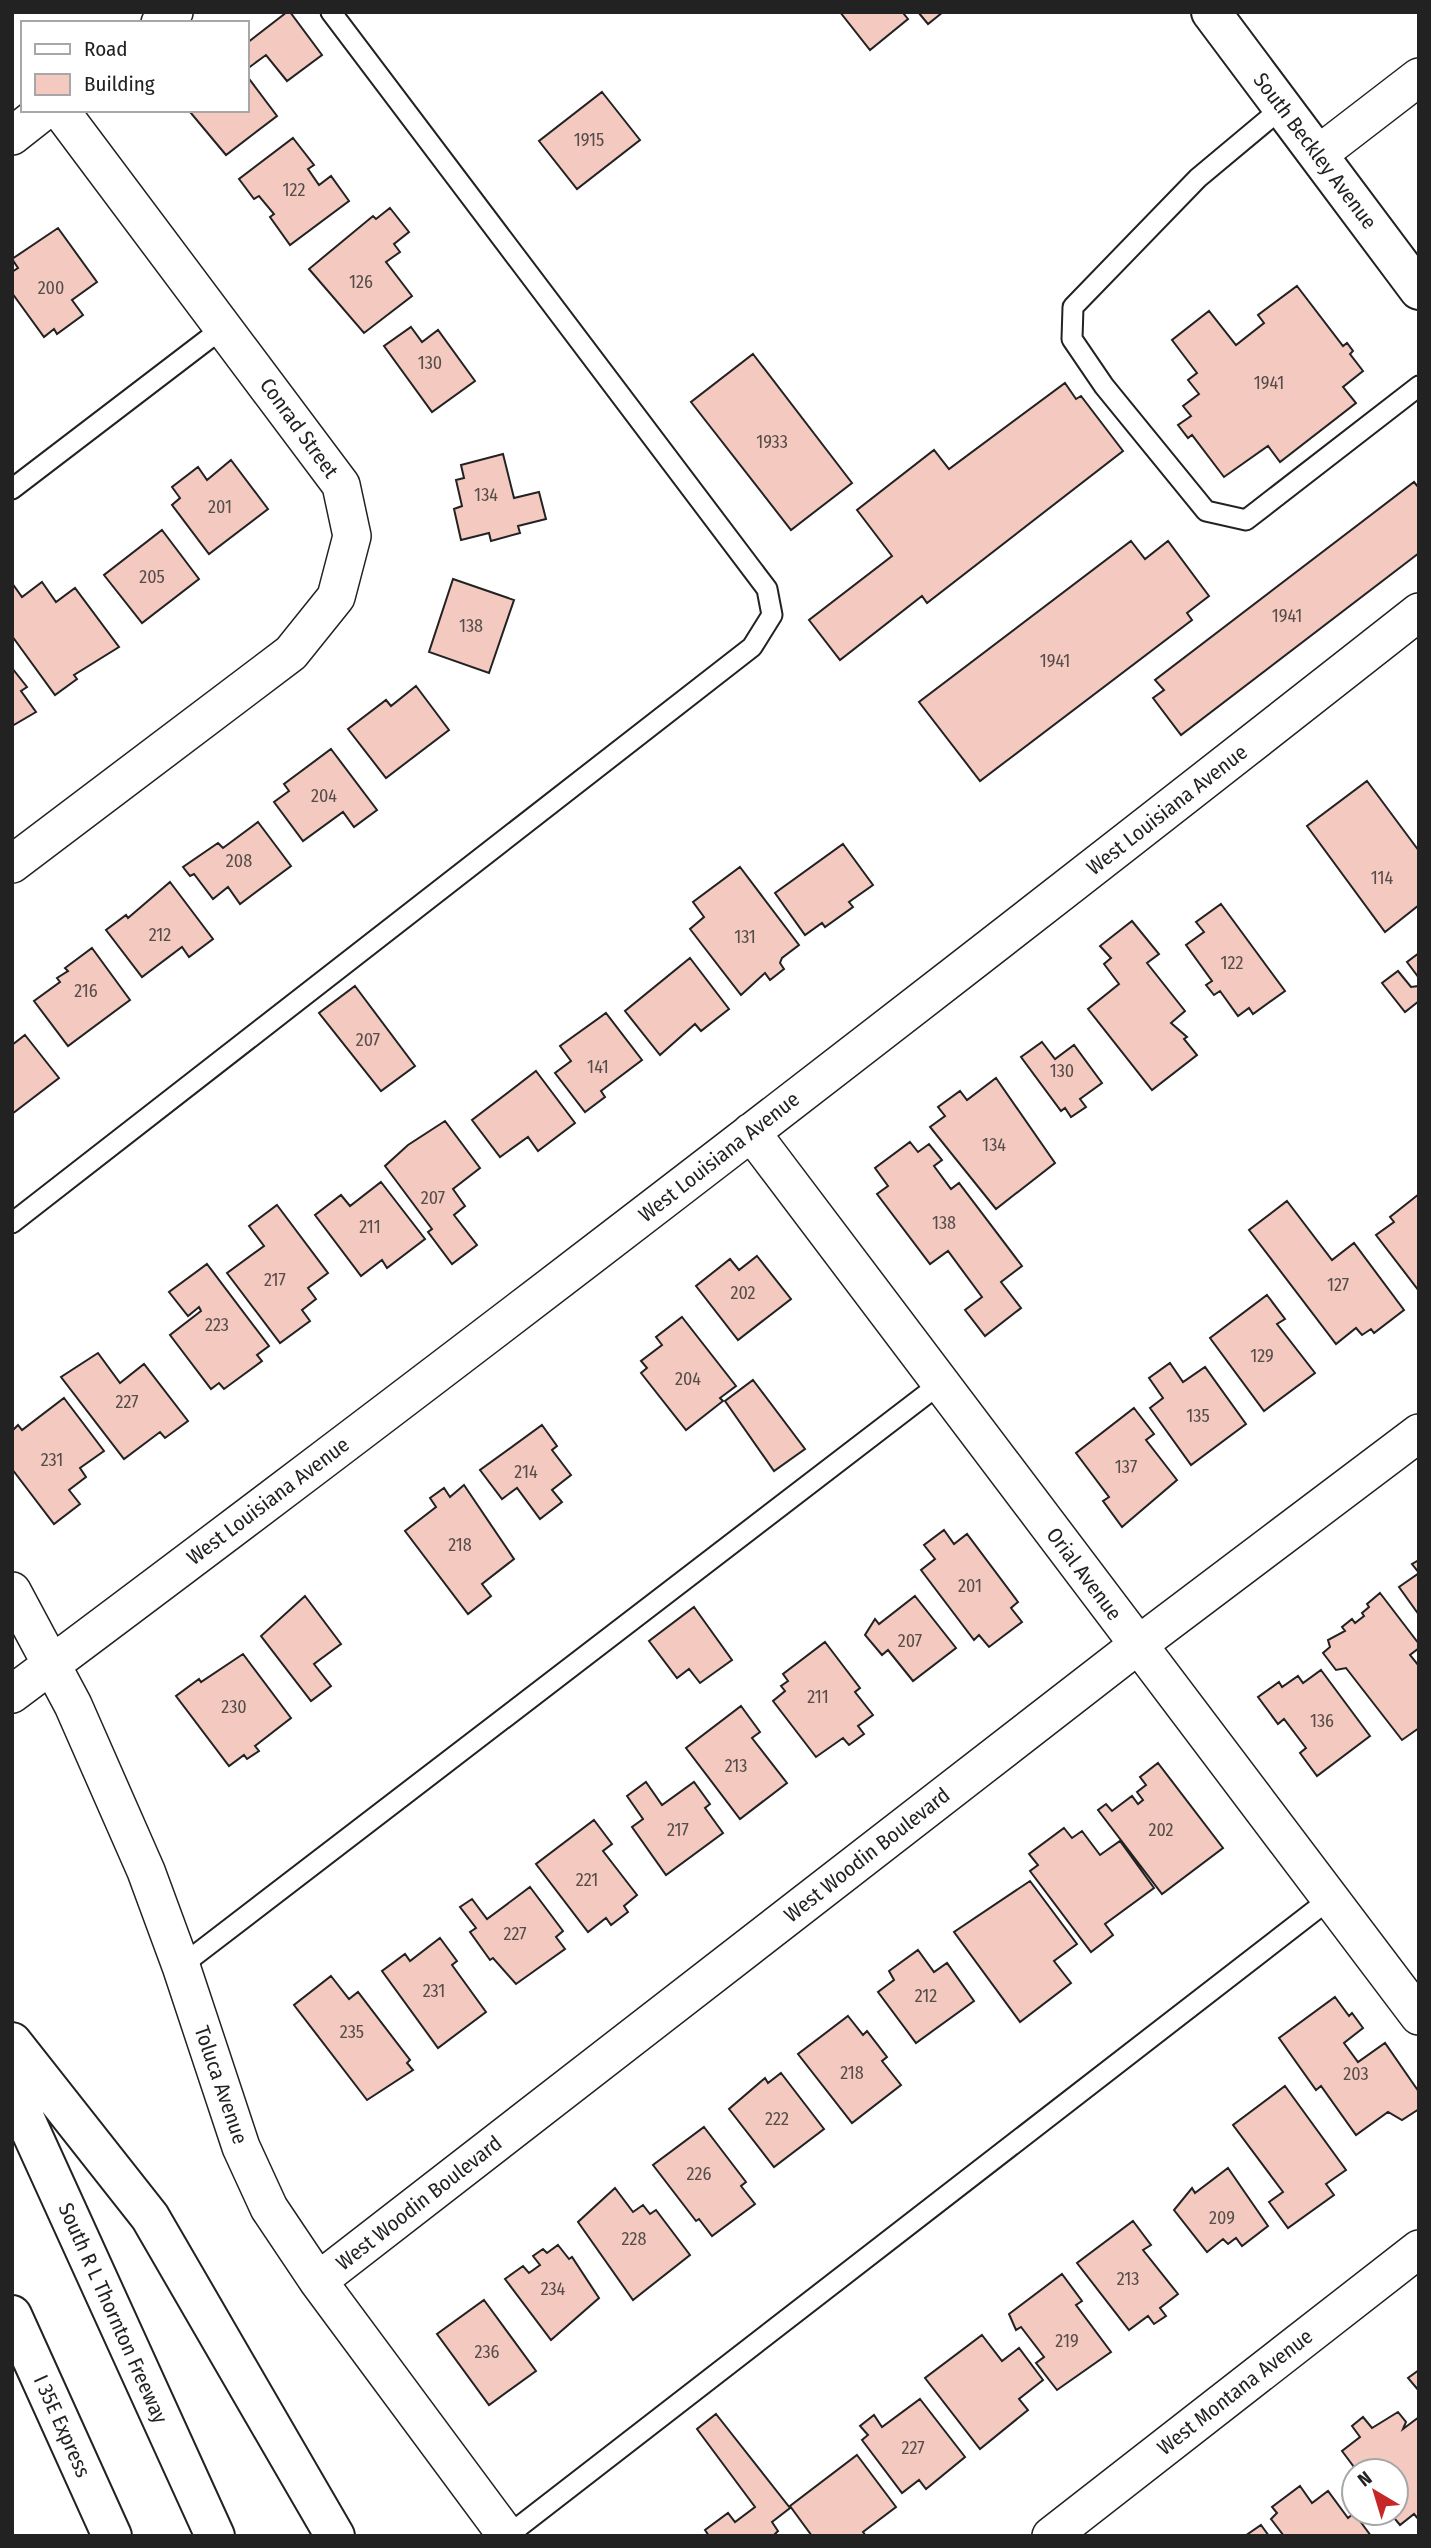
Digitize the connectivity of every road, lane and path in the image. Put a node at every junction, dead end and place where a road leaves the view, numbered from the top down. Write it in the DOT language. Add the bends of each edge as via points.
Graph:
graph roads {
  1 [pos="331,12"];
  2 [pos="1211,12"];
  3 [pos="1419,77"];
  4 [pos="1283,107"];
  5 [pos="42,112"];
  6 [pos="62,112"];
  7 [pos="12,136"];
  8 [pos="1319,154"];
  9 [pos="1419,290"];
  10 [pos="225,327"];
  11 [pos="1419,386"];
  12 [pos="12,489"];
  13 [pos="1419,612"];
  14 [pos="12,864"];
  15 [pos="751,1132"];
  16 [pos="12,1223"];
  17 [pos="941,1383"];
  18 [pos="1419,1433"];
  19 [pos="12,1591"];
  20 [pos="1138,1645"];
  21 [pos="52,1664"];
  22 [pos="12,1694"];
  23 [pos="1331,1898"];
  24 [pos="181,1966"];
  25 [pos="1419,2016"];
  26 [pos="12,2042"];
  27 [pos="12,2090"];
  28 [pos="1419,2249"];
  29 [pos="318,2281"];
  30 [pos="12,2315"];
  31 [pos="112,2536"];
  32 [pos="215,2536"];
  33 [pos="335,2536"];
  34 [pos="507,2536"];
  35 [pos="1051,2536"];
  1 -- 16 [label="lane" via="766,589 772,615 752,647"];
  2 -- 4 [label="main road, South Beckley Avenue"];
  3 -- 8 [label="street"];
  4 -- 8 [label="main road, South Beckley Avenue"];
  4 -- 11 [label="lane" via="1198,178 1073,307 1072,339 1104,386 1206,511 1246,520"];
  5 -- 7 [label="street"];
  6 -- 10 [label="street, Conrad Street"];
  8 -- 9 [label="main road, South Beckley Avenue"];
  10 -- 12 [label="lane"];
  10 -- 14 [label="street, Conrad Street" via="341,485 352,536 335,597 291,653"];
  13 -- 15 [label="street, West Louisiana Avenue"];
  15 -- 17 [label="street, Orial Avenue"];
  15 -- 21 [label="street, West Louisiana Avenue"];
  17 -- 20 [label="street, Orial Avenue"];
  17 -- 24 [label="lane"];
  18 -- 20 [label="street, West Woodin Boulevard"];
  19 -- 21 [label="street, Toluca Avenue"];
  20 -- 23 [label="street, Orial Avenue"];
  20 -- 29 [label="street, West Woodin Boulevard"];
  21 -- 22 [label="street, West Louisiana Avenue"];
  21 -- 24 [label="street, Toluca Avenue" via="146,1871"];
  23 -- 25 [label="street, Orial Avenue"];
  23 -- 34 [label="lane"];
  24 -- 29 [label="street, Toluca Avenue" via="241,2147 269,2208"];
  26 -- 33 [label="main road" via="150,2217"];
  27 -- 32 [label="main road, South R L Thornton Freeway"];
  28 -- 35 [label="street, West Montana Avenue"];
  29 -- 34 [label="street, Toluca Avenue"];
  30 -- 31 [label="main road, I 35E Express"];
}
